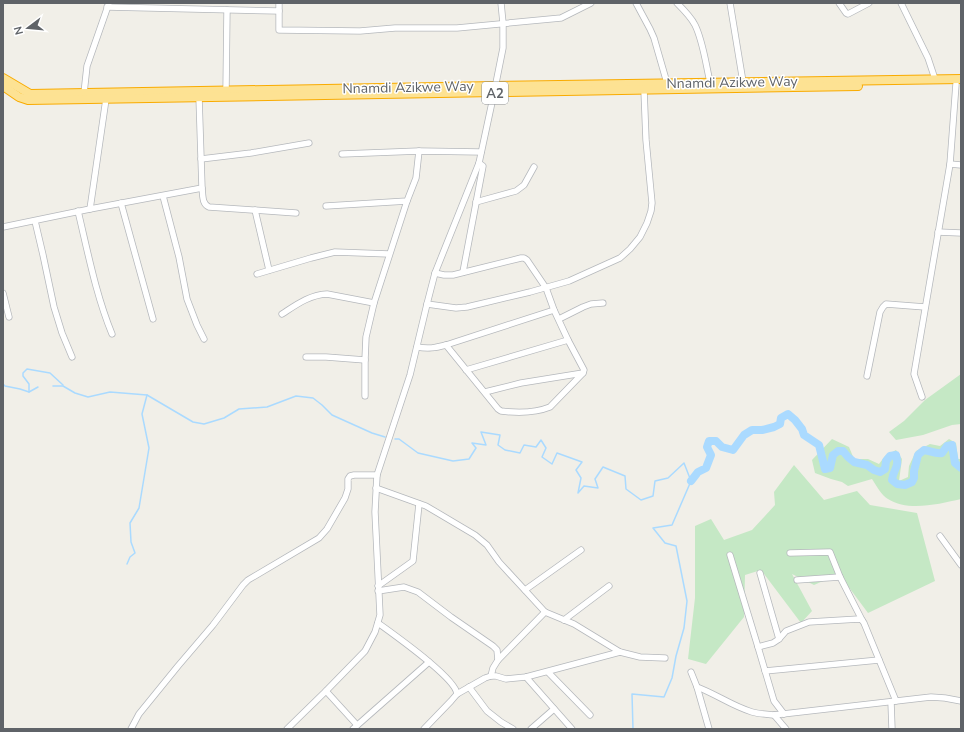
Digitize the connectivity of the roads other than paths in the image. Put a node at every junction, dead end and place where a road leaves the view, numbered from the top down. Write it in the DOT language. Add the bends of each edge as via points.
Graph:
graph roads {
  1 [pos="279,3"];
  2 [pos="501,3"];
  3 [pos="591,3"];
  4 [pos="636,3"];
  5 [pos="677,3"];
  6 [pos="730,3"];
  7 [pos="839,3"];
  8 [pos="869,3"];
  9 [pos="901,3"];
  10 [pos="108,5"];
  11 [pos="227,10"];
  12 [pos="279,11"];
  13 [pos="503,23"];
  14 [pos="3,78"];
  15 [pos="935,80"];
  16 [pos="710,82"];
  17 [pos="743,82"];
  18 [pos="959,82"];
  19 [pos="3,86"];
  20 [pos="666,86"];
  21 [pos="495,89"];
  22 [pos="644,90"];
  23 [pos="226,91"];
  24 [pos="84,93"];
  25 [pos="199,97"];
  26 [pos="106,99"];
  27 [pos="309,143"];
  28 [pos="419,151"];
  29 [pos="481,152"];
  30 [pos="342,154"];
  31 [pos="201,159"];
  32 [pos="479,163"];
  33 [pos="950,164"];
  34 [pos="961,165"];
  35 [pos="534,167"];
  36 [pos="202,188"];
  37 [pos="163,196"];
  38 [pos="407,201"];
  39 [pos="476,202"];
  40 [pos="121,203"];
  41 [pos="326,206"];
  42 [pos="90,209"];
  43 [pos="255,210"];
  44 [pos="78,212"];
  45 [pos="296,213"];
  46 [pos="35,221"];
  47 [pos="3,227"];
  48 [pos="938,232"];
  49 [pos="961,233"];
  50 [pos="389,254"];
  51 [pos="269,270"];
  52 [pos="463,272"];
  53 [pos="435,273"];
  54 [pos="257,274"];
  55 [pos="546,288"];
  56 [pos="3,294"];
  57 [pos="374,303"];
  58 [pos="603,303"];
  59 [pos="427,304"];
  60 [pos="925,307"];
  61 [pos="554,310"];
  62 [pos="282,314"];
  63 [pos="8,317"];
  64 [pos="153,319"];
  65 [pos="559,319"];
  66 [pos="112,334"];
  67 [pos="204,340"];
  68 [pos="568,340"];
  69 [pos="446,345"];
  70 [pos="416,347"];
  71 [pos="72,357"];
  72 [pos="306,357"];
  73 [pos="365,360"];
  74 [pos="466,370"];
  75 [pos="583,373"];
  76 [pos="867,376"];
  77 [pos="485,392"];
  78 [pos="365,396"];
  79 [pos="922,397"];
  80 [pos="377,475"];
  81 [pos="376,488"];
  82 [pos="419,504"];
  83 [pos="940,536"];
  84 [pos="581,550"];
  85 [pos="790,553"];
  86 [pos="730,555"];
  87 [pos="961,565"];
  88 [pos="760,573"];
  89 [pos="840,578"];
  90 [pos="797,580"];
  91 [pos="609,586"];
  92 [pos="378,588"];
  93 [pos="525,590"];
  94 [pos="545,612"];
  95 [pos="564,620"];
  96 [pos="862,620"];
  97 [pos="378,623"];
  98 [pos="779,638"];
  99 [pos="758,647"];
  100 [pos="620,652"];
  101 [pos="665,658"];
  102 [pos="498,660"];
  103 [pos="879,660"];
  104 [pos="429,662"];
  105 [pos="765,671"];
  106 [pos="548,672"];
  107 [pos="691,672"];
  108 [pos="491,676"];
  109 [pos="526,677"];
  110 [pos="469,687"];
  111 [pos="697,687"];
  112 [pos="326,692"];
  113 [pos="457,694"];
  114 [pos="961,701"];
  115 [pos="893,702"];
  116 [pos="554,708"];
  117 [pos="784,714"];
  118 [pos="590,715"];
  119 [pos="774,715"];
  120 [pos="355,727"];
  121 [pos="570,728"];
  122 [pos="131,729"];
  123 [pos="287,729"];
  124 [pos="424,729"];
  125 [pos="513,729"];
  126 [pos="532,729"];
  127 [pos="709,729"];
  128 [pos="786,729"];
  129 [pos="892,729"];
  1 -- 12 [label="street"];
  2 -- 13 [label="street"];
  3 -- 13 [label="street" via="561,18"];
  4 -- 20 [label="street" via="654,38"];
  5 -- 16 [label="street" via="695,24"];
  6 -- 17 [label="street"];
  7 -- 8 [label="street" via="848,14"];
  9 -- 15 [label="street" via="928,58"];
  10 -- 11 [label="street"];
  10 -- 24 [label="street" via="87,66"];
  11 -- 12 [label="street"];
  11 -- 23 [label="street"];
  12 -- 13 [label="street" via="279,30 457,28"];
  13 -- 21 [label="street" via="502,48"];
  14 -- 24 [label="highway, Nnamdi Azikwe Way / A2" via="30,94"];
  15 -- 17 [label="highway, Nnamdi Azikwe Way / A2"];
  15 -- 18 [label="highway, Nnamdi Azikwe Way / A2"];
  16 -- 17 [label="highway, Nnamdi Azikwe Way / A2"];
  16 -- 20 [label="highway, Nnamdi Azikwe Way / A2"];
  18 -- 20 [label="highway, Nnamdi Azikwe Way / A2"];
  18 -- 33 [label="street"];
  19 -- 26 [label="highway, Nnamdi Azikwe Way / A2" via="28,100"];
  20 -- 21 [label="highway, Nnamdi Azikwe Way / A2"];
  20 -- 22 [label="highway, Nnamdi Azikwe Way / A2"];
  21 -- 22 [label="highway, Nnamdi Azikwe Way / A2"];
  21 -- 23 [label="highway, Nnamdi Azikwe Way / A2"];
  21 -- 25 [label="highway, Nnamdi Azikwe Way / A2"];
  21 -- 29 [label="street"];
  22 -- 55 [label="street" via="652,203 647,223 640,237 620,258 569,281"];
  23 -- 24 [label="highway, Nnamdi Azikwe Way / A2"];
  25 -- 26 [label="highway, Nnamdi Azikwe Way / A2"];
  25 -- 31 [label="street"];
  26 -- 42 [label="street"];
  27 -- 31 [label="street"];
  28 -- 29 [label="street"];
  28 -- 30 [label="street"];
  28 -- 38 [label="street" via="416,178"];
  29 -- 32 [label="street"];
  31 -- 36 [label="street"];
  32 -- 39 [label="street" via="483,166"];
  32 -- 53 [label="street"];
  33 -- 34 [label="street"];
  33 -- 48 [label="street"];
  35 -- 39 [label="street" via="524,185 516,191"];
  36 -- 37 [label="street"];
  36 -- 43 [label="street" via="205,205 209,207"];
  37 -- 40 [label="street"];
  37 -- 67 [label="street" via="187,299"];
  38 -- 41 [label="street"];
  38 -- 50 [label="street"];
  39 -- 52 [label="street"];
  40 -- 42 [label="street"];
  40 -- 64 [label="street"];
  42 -- 44 [label="street"];
  43 -- 45 [label="street"];
  43 -- 51 [label="street"];
  44 -- 46 [label="street"];
  44 -- 66 [label="street"];
  46 -- 47 [label="street"];
  46 -- 71 [label="street" via="60,327"];
  48 -- 49 [label="street"];
  48 -- 60 [label="street"];
  50 -- 51 [label="street" via="335,252"];
  50 -- 57 [label="street"];
  51 -- 54 [label="street"];
  52 -- 53 [label="street" via="450,275"];
  52 -- 55 [label="street" via="524,258"];
  53 -- 59 [label="street"];
  55 -- 59 [label="street" via="467,307"];
  55 -- 61 [label="street"];
  56 -- 63 [label="street"];
  57 -- 62 [label="street" via="327,294 310,297"];
  57 -- 73 [label="street" via="366,337"];
  58 -- 65 [label="street" via="591,304"];
  59 -- 70 [label="street"];
  60 -- 76 [label="street" via="886,304 883,307"];
  60 -- 79 [label="street" via="914,374"];
  61 -- 65 [label="street"];
  61 -- 69 [label="street"];
  65 -- 68 [label="street"];
  68 -- 74 [label="street"];
  68 -- 75 [label="street" via="584,370"];
  69 -- 70 [label="street" via="433,348"];
  69 -- 74 [label="street"];
  70 -- 80 [label="street" via="410,375"];
  72 -- 73 [label="street"];
  73 -- 78 [label="street"];
  74 -- 77 [label="street"];
  75 -- 77 [label="street"];
  75 -- 77 [label="street" via="550,407 544,409 527,412 501,410"];
  80 -- 81 [label="street"];
  80 -- 122 [label="street" via="350,476 345,498 319,538 255,575 243,585 139,714"];
  81 -- 82 [label="street"];
  81 -- 92 [label="street"];
  82 -- 92 [label="street" via="413,562"];
  82 -- 93 [label="street" via="481,539"];
  83 -- 87 [label="street"];
  84 -- 93 [label="street"];
  85 -- 89 [label="street" via="830,552"];
  86 -- 99 [label="street"];
  88 -- 98 [label="street"];
  89 -- 90 [label="street"];
  89 -- 96 [label="street"];
  91 -- 95 [label="street"];
  92 -- 97 [label="street"];
  92 -- 102 [label="street" via="404,587 418,592 493,646 497,650"];
  93 -- 94 [label="street"];
  94 -- 95 [label="street"];
  94 -- 102 [label="street"];
  95 -- 100 [label="street"];
  96 -- 98 [label="street" via="809,622 786,631"];
  96 -- 103 [label="street"];
  97 -- 104 [label="street"];
  97 -- 112 [label="street" via="365,651"];
  98 -- 99 [label="street" via="773,643"];
  99 -- 105 [label="street"];
  100 -- 101 [label="street" via="640,657"];
  100 -- 106 [label="street"];
  102 -- 108 [label="street"];
  103 -- 105 [label="street"];
  103 -- 115 [label="street"];
  104 -- 113 [label="street" via="450,681"];
  104 -- 120 [label="street"];
  105 -- 117 [label="street" via="774,701"];
  106 -- 109 [label="street"];
  106 -- 118 [label="street"];
  107 -- 111 [label="street"];
  108 -- 109 [label="street" via="506,679"];
  108 -- 110 [label="street"];
  109 -- 116 [label="street"];
  110 -- 113 [label="street"];
  110 -- 125 [label="street" via="487,711"];
  111 -- 119 [label="street" via="752,712"];
  111 -- 127 [label="street"];
  112 -- 120 [label="street"];
  112 -- 123 [label="street"];
  113 -- 124 [label="street"];
  114 -- 115 [label="street" via="931,697"];
  115 -- 117 [label="street"];
  115 -- 129 [label="street"];
  116 -- 121 [label="street"];
  116 -- 126 [label="street"];
  117 -- 119 [label="street"];
  119 -- 128 [label="street"];
}
